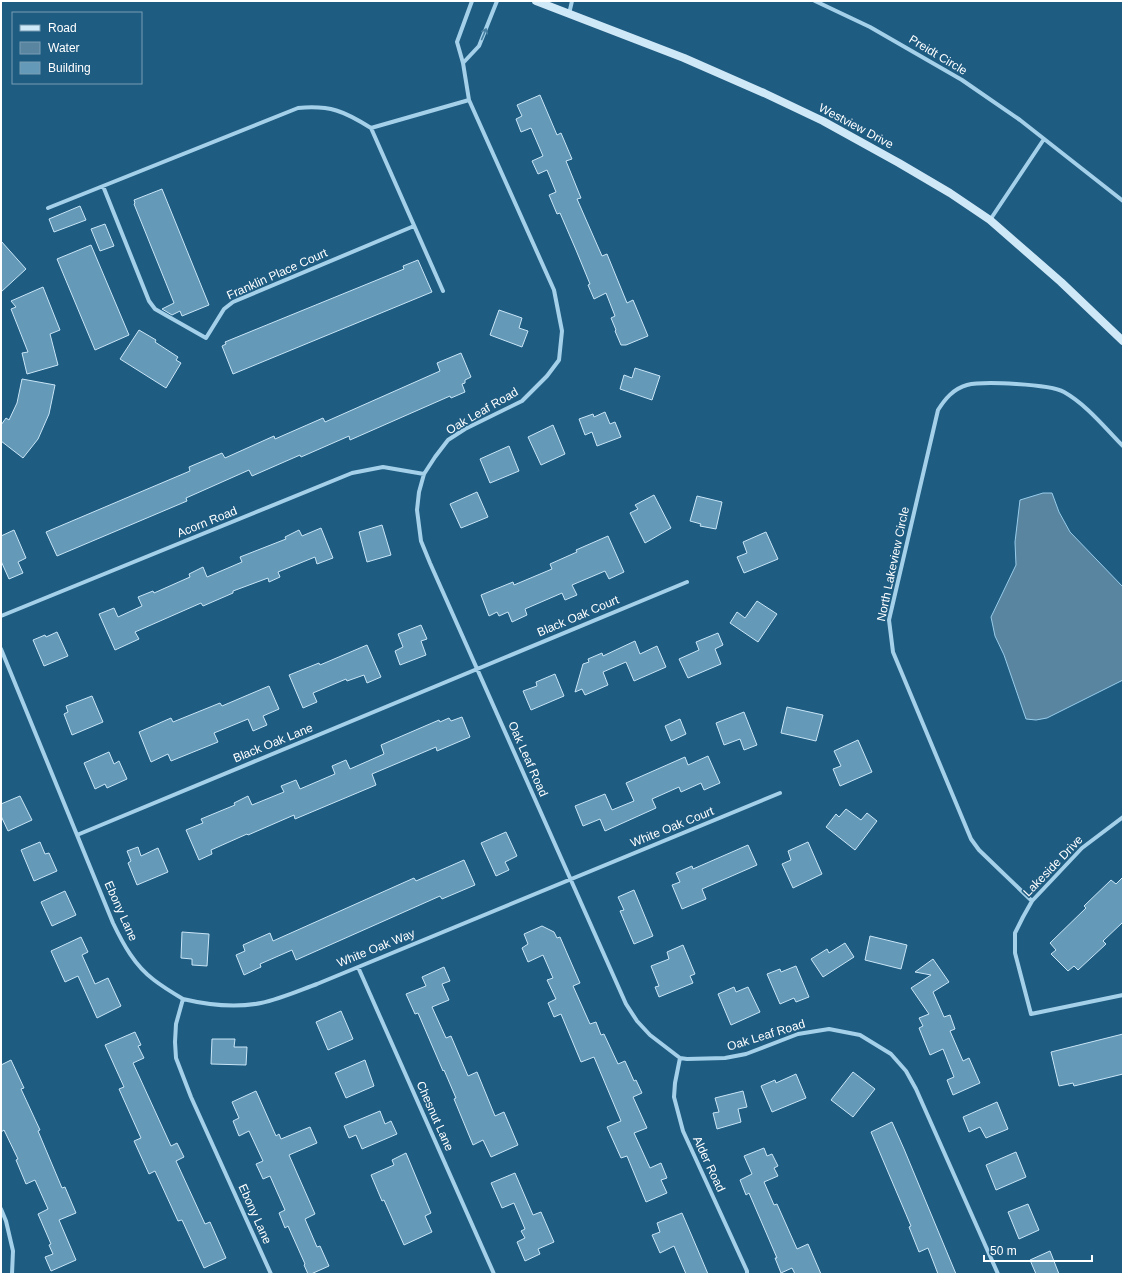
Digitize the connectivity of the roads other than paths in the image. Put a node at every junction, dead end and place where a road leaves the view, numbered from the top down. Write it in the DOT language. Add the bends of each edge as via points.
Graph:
graph roads {
  1 [pos="472,1"];
  2 [pos="498,1"];
  3 [pos="536,1"];
  4 [pos="572,1"];
  5 [pos="815,1"];
  6 [pos="569,14"];
  7 [pos="463,63"];
  8 [pos="469,100"];
  9 [pos="371,128"];
  10 [pos="1044,139"];
  11 [pos="103,186"];
  12 [pos="1123,200"];
  13 [pos="48,208"];
  14 [pos="990,220"];
  15 [pos="414,226"];
  16 [pos="443,291"];
  17 [pos="1123,341"];
  18 [pos="1123,446"];
  19 [pos="424,474"];
  20 [pos="687,582"];
  21 [pos="1,616"];
  22 [pos="1,649"];
  23 [pos="477,670"];
  24 [pos="780,793"];
  25 [pos="1123,817"];
  26 [pos="77,835"];
  27 [pos="571,879"];
  28 [pos="1032,901"];
  29 [pos="358,967"];
  30 [pos="1123,995"];
  31 [pos="183,999"];
  32 [pos="680,1058"];
  33 [pos="1,1209"];
  34 [pos="12,1274"];
  35 [pos="271,1274"];
  36 [pos="494,1274"];
  37 [pos="747,1274"];
  38 [pos="998,1274"];
  1 -- 7 [label="street, Oak Leaf Road" via="457,42"];
  7 -- 2 [label="street, one-way" via="479,46"];
  3 -- 6 [label="street, Westview Drive"];
  4 -- 6 [label="street"];
  5 -- 10 [label="street, Preidt Circle" via="870,27 962,80"];
  6 -- 14 [label="street, Westview Drive" via="684,58 823,121 943,189"];
  7 -- 8 [label="street, Oak Leaf Road"];
  8 -- 9 [label="street"];
  8 -- 19 [label="street, Oak Leaf Road" via="554,290 562,331 559,360 522,401 448,440"];
  9 -- 11 [label="street" via="353,116 335,109 316,106 298,108"];
  9 -- 15 [label="street"];
  10 -- 12 [label="street, Preidt Circle"];
  10 -- 14 [label="street"];
  11 -- 13 [label="street"];
  11 -- 15 [label="street, Franklin Place Court" via="149,301 155,309 206,338 224,309 233,302"];
  14 -- 17 [label="street, Westview Drive"];
  15 -- 16 [label="street"];
  18 -- 28 [label="street, North Lakeview Circle" via="1079,402 1063,391 1039,386 981,384 954,391 938,410 889,620 893,652 971,839 979,850"];
  19 -- 21 [label="street, Acorn Road" via="383,467 352,473"];
  19 -- 23 [label="street, Oak Leaf Road" via="417,510 421,541"];
  20 -- 23 [label="street, Black Oak Court"];
  22 -- 26 [label="street, Ebony Lane"];
  23 -- 26 [label="street, Black Oak Lane"];
  23 -- 27 [label="street, Oak Leaf Road"];
  24 -- 27 [label="street, White Oak Court"];
  25 -- 28 [label="street, Lakeside Drive" via="1082,848"];
  26 -- 31 [label="street, Ebony Lane" via="124,945 154,980"];
  27 -- 29 [label="street, White Oak Way"];
  27 -- 32 [label="street, Oak Leaf Road" via="626,1004 650,1035"];
  28 -- 30 [label="street, Lakeside Drive" via="1015,933 1015,953 1031,1014"];
  29 -- 31 [label="street, White Oak Way" via="260,1003 226,1006"];
  29 -- 36 [label="street, Chesnut Lane"];
  31 -- 35 [label="street, Ebony Lane" via="176,1024 176,1058"];
  32 -- 37 [label="street, Alder Road" via="675,1083 676,1111"];
  32 -- 38 [label="street, Oak Leaf Road" via="725,1058 746,1054 798,1034 829,1029 860,1035 891,1054 906,1071 916,1089"];
  33 -- 34 [label="street" via="13,1251"];
}
